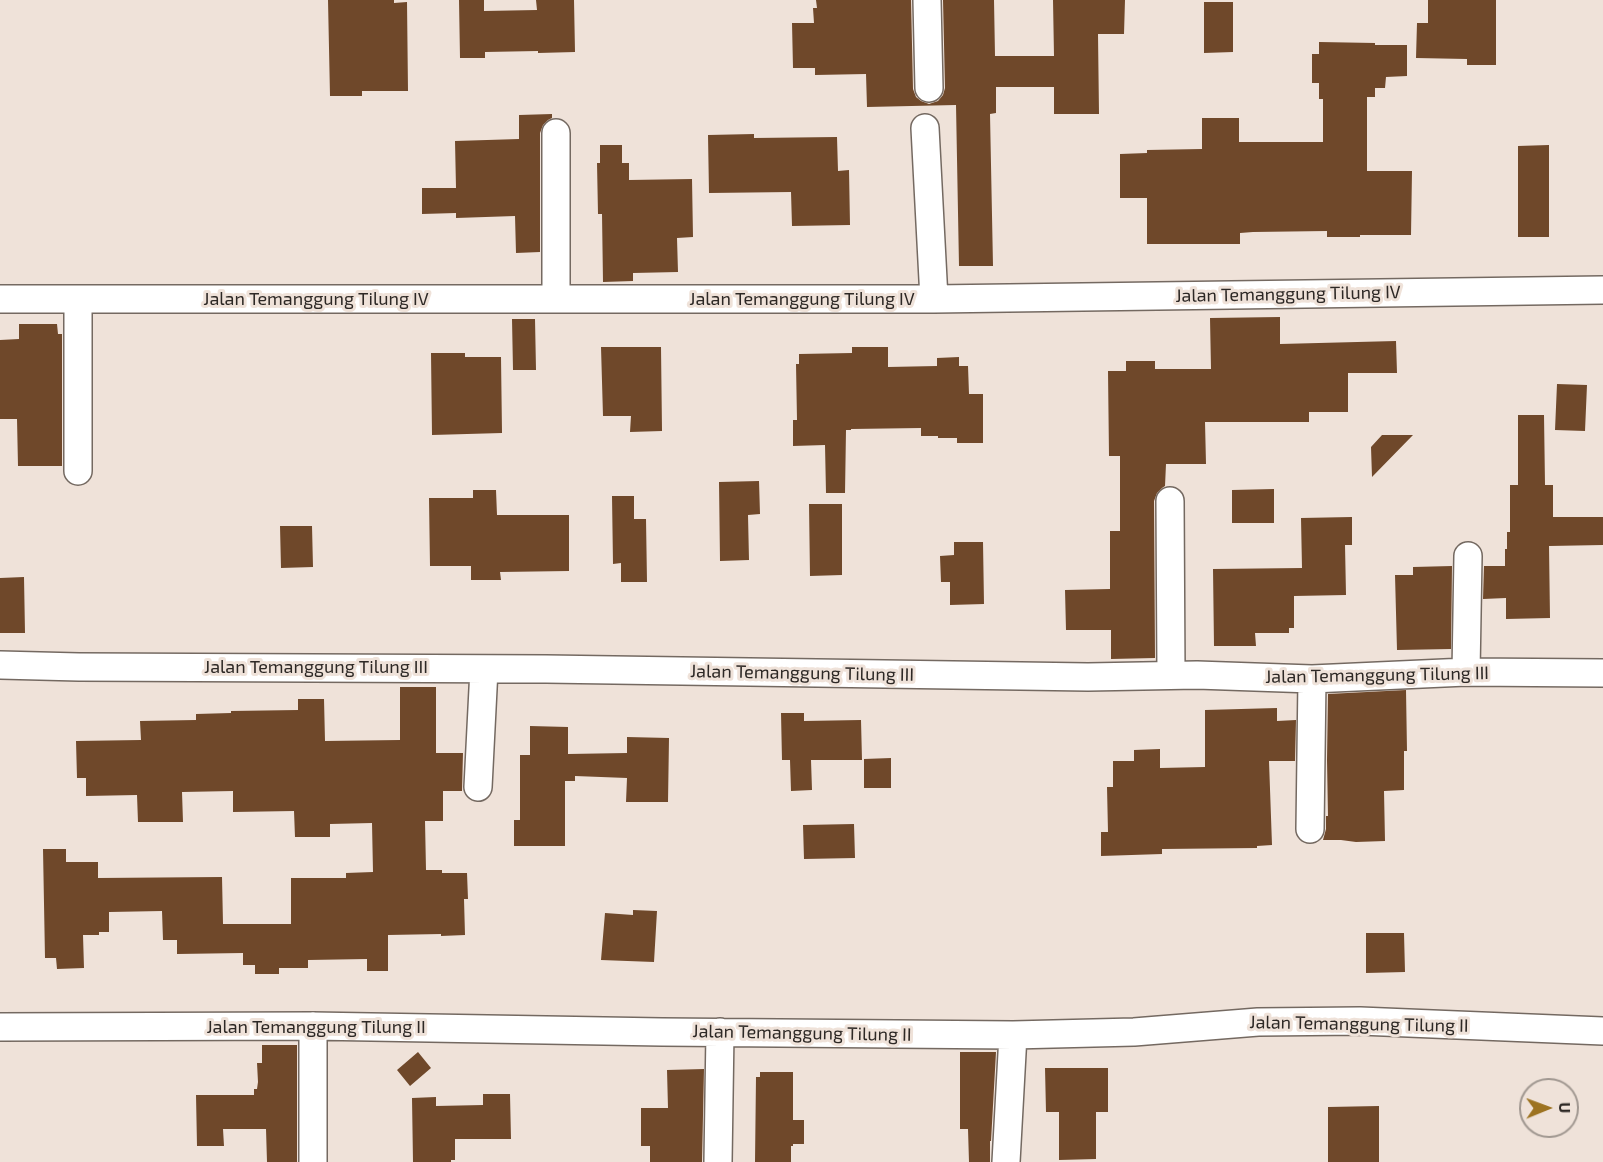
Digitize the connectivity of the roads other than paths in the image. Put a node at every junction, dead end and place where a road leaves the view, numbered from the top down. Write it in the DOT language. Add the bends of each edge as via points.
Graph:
graph roads {
  1 [pos="927,0"];
  2 [pos="929,88"];
  3 [pos="926,128"];
  4 [pos="556,133"];
  5 [pos="1603,290"];
  6 [pos="0,299"];
  7 [pos="78,299"];
  8 [pos="556,299"];
  9 [pos="934,299"];
  10 [pos="78,471"];
  11 [pos="1170,501"];
  12 [pos="1467,556"];
  13 [pos="0,665"];
  14 [pos="484,669"];
  15 [pos="1466,672"];
  16 [pos="1603,673"];
  17 [pos="1172,675"];
  18 [pos="1312,679"];
  19 [pos="478,787"];
  20 [pos="1310,829"];
  21 [pos="313,1026"];
  22 [pos="0,1027"];
  23 [pos="1603,1031"];
  24 [pos="720,1032"];
  25 [pos="1013,1035"];
  26 [pos="313,1162"];
  27 [pos="718,1162"];
  28 [pos="1006,1162"];
  1 -- 2 [label="street"];
  3 -- 9 [label="street"];
  4 -- 8 [label="street"];
  5 -- 9 [label="street, Jalan Temanggung Tilung IV"];
  6 -- 7 [label="street, Jalan Temanggung Tilung IV"];
  7 -- 8 [label="street, Jalan Temanggung Tilung IV"];
  7 -- 10 [label="street"];
  8 -- 9 [label="street, Jalan Temanggung Tilung IV"];
  11 -- 17 [label="street"];
  12 -- 15 [label="street"];
  13 -- 14 [label="street, Jalan Temanggung Tilung III"];
  14 -- 17 [label="street, Jalan Temanggung Tilung III"];
  14 -- 19 [label="street"];
  15 -- 16 [label="street, Jalan Temanggung Tilung III"];
  15 -- 18 [label="street, Jalan Temanggung Tilung III"];
  17 -- 18 [label="street, Jalan Temanggung Tilung III"];
  18 -- 20 [label="street"];
  21 -- 22 [label="street, Jalan Temanggung Tilung II"];
  21 -- 24 [label="street, Jalan Temanggung Tilung II"];
  21 -- 26 [label="street"];
  23 -- 25 [label="street, Jalan Temanggung Tilung II" via="1349,1021"];
  24 -- 25 [label="street, Jalan Temanggung Tilung II"];
  24 -- 27 [label="street"];
  25 -- 28 [label="street"];
}
